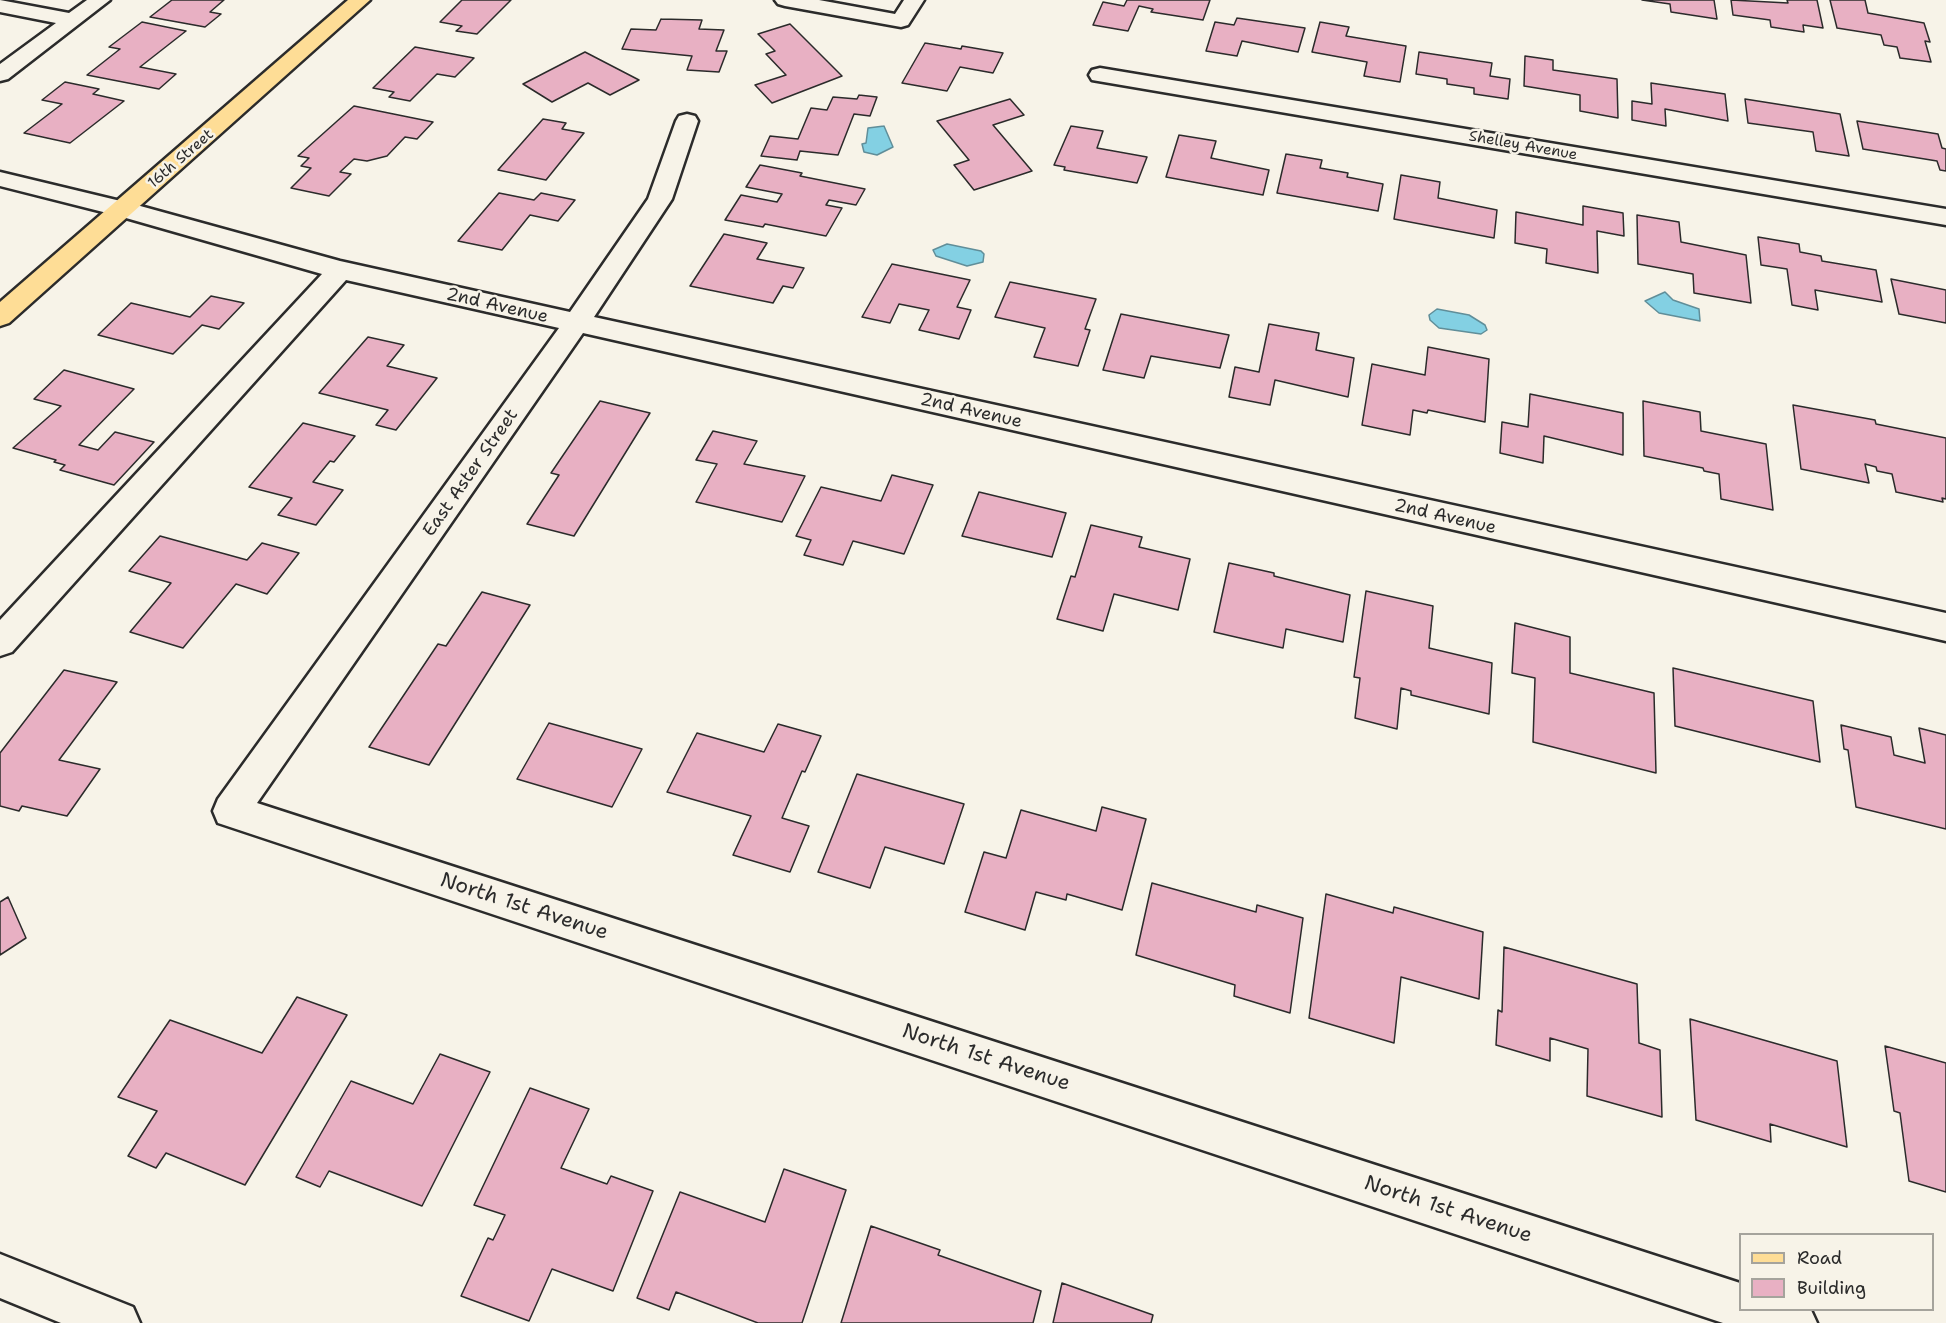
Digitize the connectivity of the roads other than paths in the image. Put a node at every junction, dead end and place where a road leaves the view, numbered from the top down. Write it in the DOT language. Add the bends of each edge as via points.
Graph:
graph roads {
  1 [pos="100,0"];
  2 [pos="360,0"];
  3 [pos="785,0"];
  4 [pos="915,0"];
  5 [pos="820,3"];
  6 [pos="0,6"];
  7 [pos="73,20"];
  8 [pos="0,74"];
  9 [pos="1100,75"];
  10 [pos="687,121"];
  11 [pos="0,179"];
  12 [pos="124,210"];
  13 [pos="1946,217"];
  14 [pos="340,270"];
  15 [pos="0,317"];
  16 [pos="576,324"];
  17 [pos="1946,627"];
  18 [pos="0,642"];
  19 [pos="231,811"];
  20 [pos="0,1276"];
  21 [pos="1739,1306"];
  22 [pos="1755,1311"];
  23 [pos="117,1323"];
  24 [pos="1794,1323"];
  1 -- 7 [label="street"];
  2 -- 12 [label="main road, 16th Street"];
  3 -- 5 [label="street"];
  4 -- 5 [label="street" via="901,21"];
  6 -- 7 [label="street"];
  7 -- 8 [label="street"];
  9 -- 13 [label="street, Shelley Avenue"];
  10 -- 16 [label="street, East Aster Street" via="660,200"];
  11 -- 12 [label="street, 2nd Avenue"];
  12 -- 14 [label="street, 2nd Avenue"];
  12 -- 15 [label="main road, 16th Street"];
  14 -- 16 [label="street, 2nd Avenue"];
  14 -- 18 [label="street"];
  16 -- 17 [label="street, 2nd Avenue"];
  16 -- 19 [label="street, East Aster Street"];
  19 -- 21 [label="street, North 1st Avenue"];
  20 -- 23 [label="street"];
  22 -- 24 [label="street"];
}
